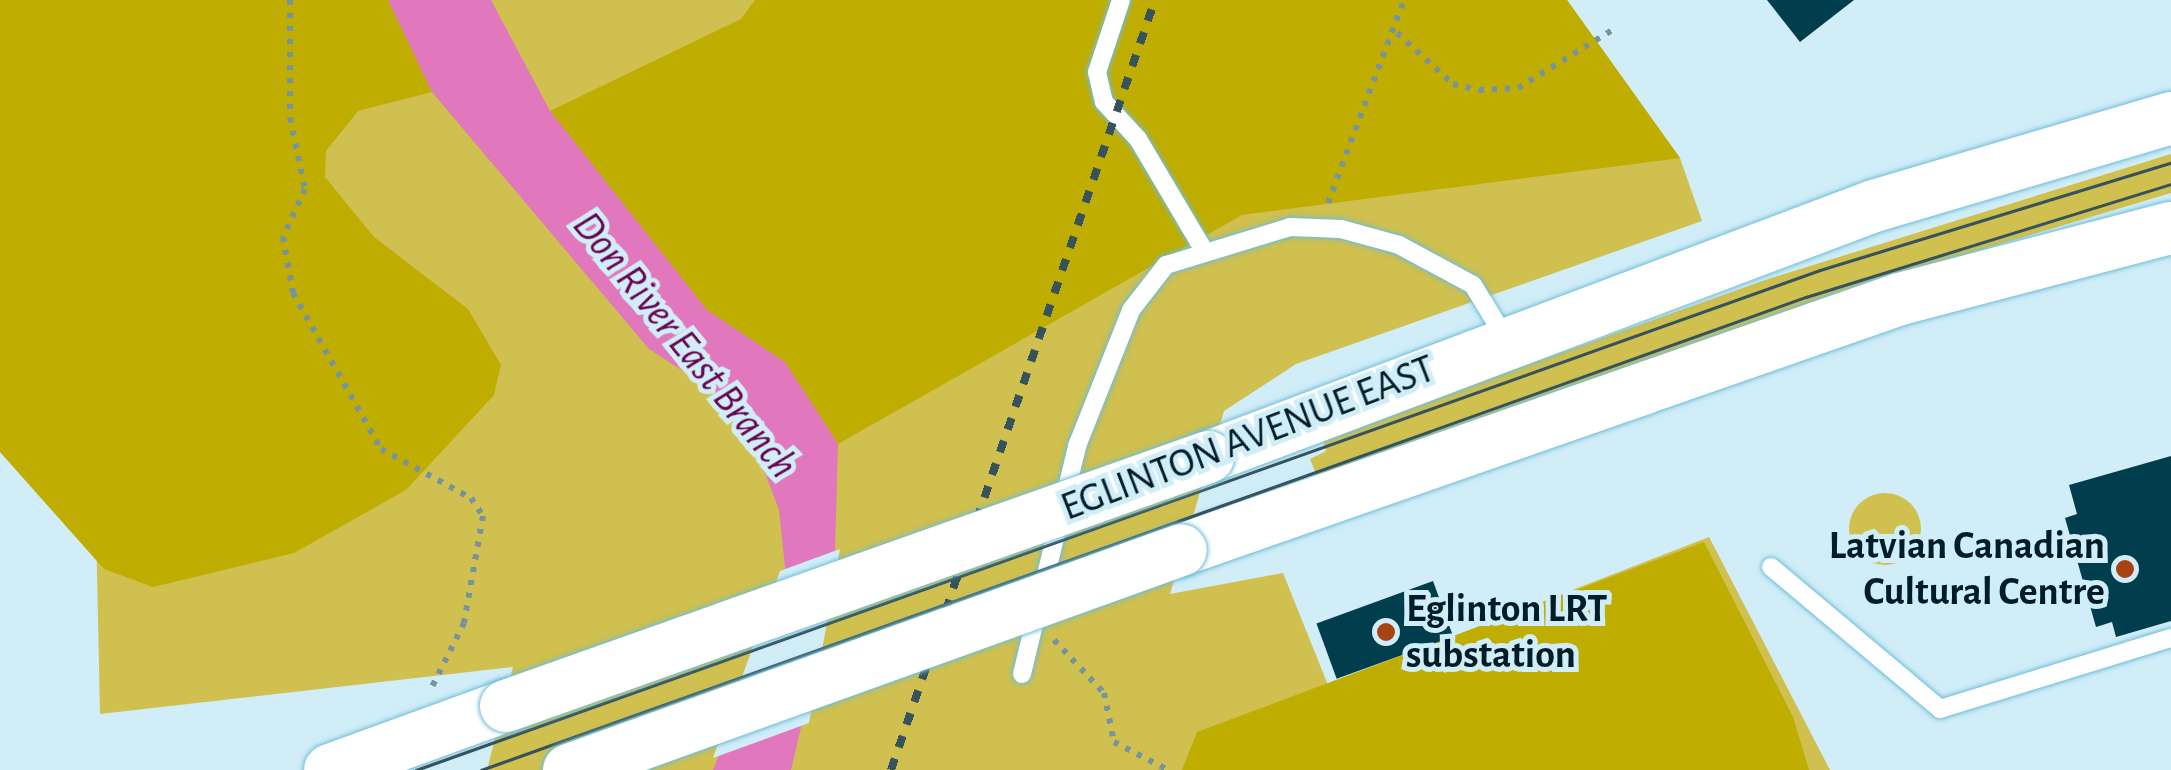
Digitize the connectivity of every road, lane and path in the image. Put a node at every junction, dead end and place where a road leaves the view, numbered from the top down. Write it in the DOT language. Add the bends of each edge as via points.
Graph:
graph roads {
  1 [pos="290,0"];
  2 [pos="1122,0"];
  3 [pos="1404,0"];
  4 [pos="1617,27"];
  5 [pos="1397,33"];
  6 [pos="2171,118"];
  7 [pos="1290,227"];
  8 [pos="2171,228"];
  9 [pos="1203,249"];
  10 [pos="1506,339"];
  11 [pos="1771,567"];
  12 [pos="1030,624"];
  13 [pos="2171,638"];
  14 [pos="1022,674"];
  15 [pos="429,695"];
  16 [pos="330,770"];
  17 [pos="569,770"];
  18 [pos="1168,770"];
  1 -- 15 [label="path" via="290,118 305,190 283,237 293,294 381,448 471,498 482,516 464,623"];
  2 -- 9 [label="lane" via="1097,72 1104,102 1138,139"];
  3 -- 5 [label="path"];
  4 -- 5 [label="path" via="1518,88 1479,90 1452,84"];
  5 -- 7 [label="path" via="1339,184 1324,209"];
  6 -- 10 [label="main road, EGLINTON AVENUE EAST" via="1874,206"];
  7 -- 9 [label="lane"];
  7 -- 10 [label="lane" via="1399,244 1473,285"];
  8 -- 17 [label="main road, EGLINTON AVENUE EAST, bridge" via="1900,299"];
  9 -- 12 [label="lane" via="1166,265 1131,310 1077,446"];
  10 -- 16 [label="main road, EGLINTON AVENUE EAST, bridge" via="1208,457"];
  11 -- 13 [label="lane" via="1940,709"];
  12 -- 14 [label="lane"];
  12 -- 18 [label="path" via="1104,693 1114,742"];
}
